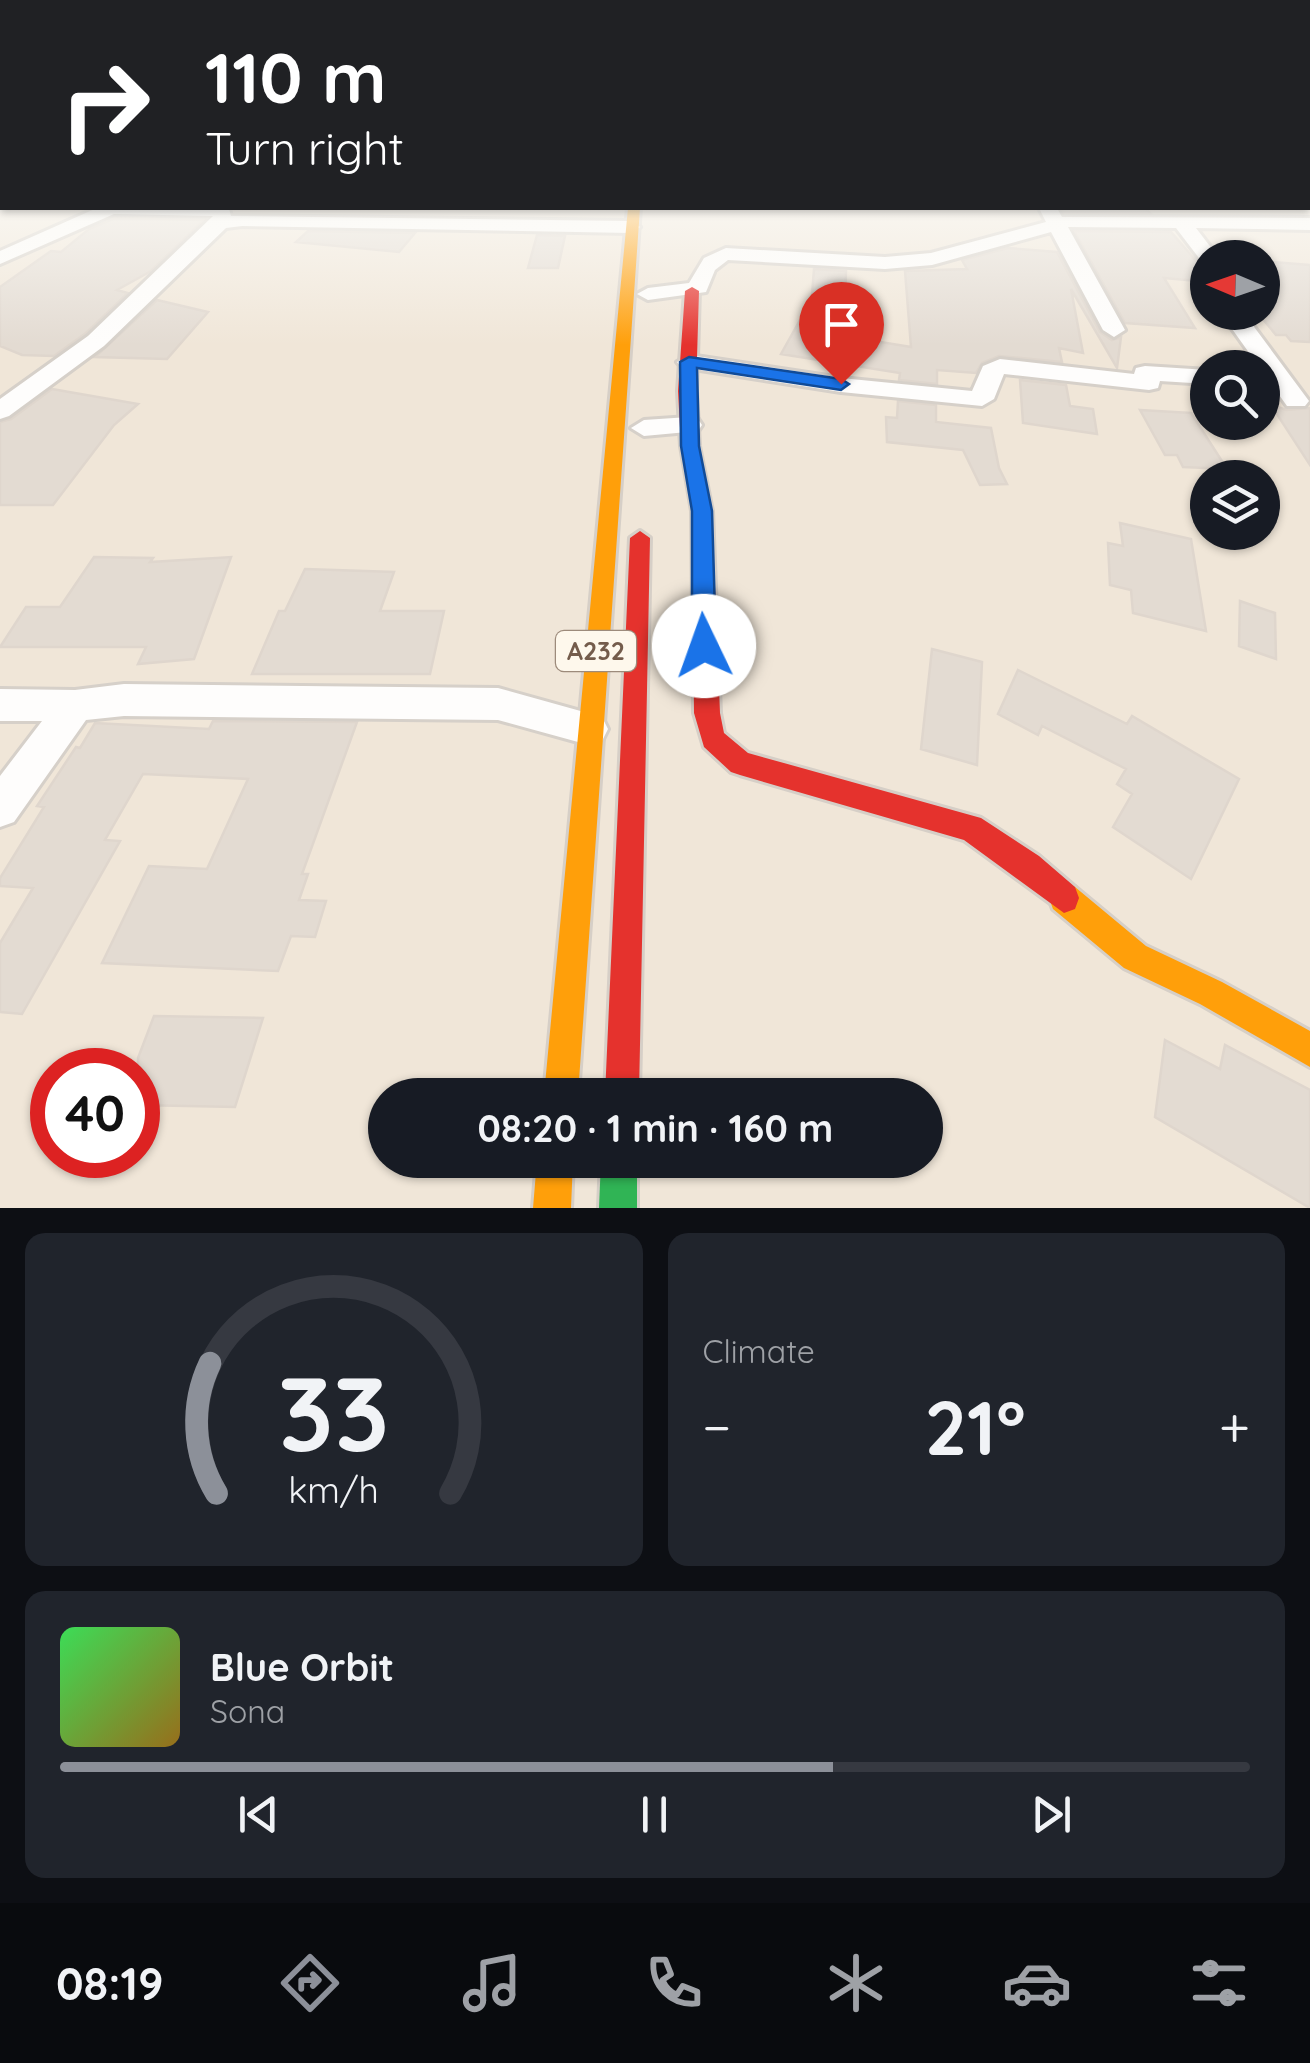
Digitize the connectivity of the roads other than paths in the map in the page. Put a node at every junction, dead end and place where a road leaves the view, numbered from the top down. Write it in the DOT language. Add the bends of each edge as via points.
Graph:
graph roads {
  1 [pos="56,232"];
  2 [pos="211,232"];
  3 [pos="632,232"];
  4 [pos="652,232"];
  5 [pos="1036,232"];
  6 [pos="1063,232"];
  7 [pos="0,258"];
  8 [pos="692,291"];
  9 [pos="648,294"];
  10 [pos="1114,330"];
  11 [pos="1244,330"];
  12 [pos="622,350"];
  13 [pos="689,362"];
  14 [pos="1190,377"];
  15 [pos="1287,387"];
  16 [pos="0,411"];
  17 [pos="689,425"];
  18 [pos="644,428"];
  19 [pos="641,506"];
  20 [pos="0,706"];
  21 [pos="75,706"];
  22 [pos="589,730"];
  23 [pos="0,808"];
  24 [pos="1310,1050"];
  25 [pos="561,1078"];
  26 [pos="623,1078"];
  27 [pos="554,1178"];
  28 [pos="619,1178"];
  29 [pos="552,1208"];
  30 [pos="618,1208"];
  1 -- 7 [label="street"];
  2 -- 16 [label="street" via="96,341"];
  3 -- 12 [label="main road, A232"];
  4 -- 9 [label="main road"];
  5 -- 8 [label="street" via="885,264 726,254 713,260"];
  6 -- 10 [label="street"];
  8 -- 9 [label="street"];
  8 -- 13 [label="main road"];
  9 -- 12 [label="main road" via="646,351"];
  11 -- 15 [label="street"];
  12 -- 22 [label="main road, A232"];
  13 -- 14 [label="street" via="982,399 991,371 1000,366"];
  13 -- 17 [label="main road"];
  17 -- 18 [label="street"];
  17 -- 24 [label="main road" via="702,511 713,739 740,763 971,828 1030,866 1135,958 1211,992"];
  19 -- 26 [label="main road, A232"];
  20 -- 21 [label="street"];
  21 -- 22 [label="street" via="124,700 498,704"];
  21 -- 23 [label="street"];
  22 -- 25 [label="main road, A232"];
  27 -- 29 [label="main road"];
  28 -- 30 [label="main road"];
}
